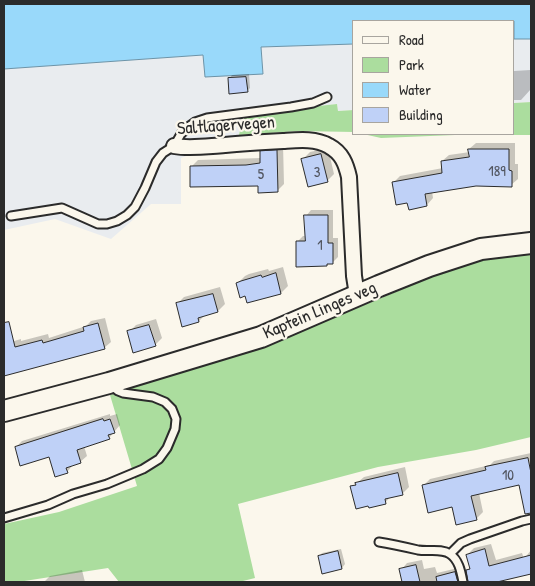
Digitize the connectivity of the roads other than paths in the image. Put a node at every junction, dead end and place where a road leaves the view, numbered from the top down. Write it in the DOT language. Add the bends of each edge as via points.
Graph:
graph roads {
  1 [pos="327,97"];
  2 [pos="174,146"];
  3 [pos="11,216"];
  4 [pos="531,243"];
  5 [pos="357,295"];
  6 [pos="108,383"];
  7 [pos="4,411"];
  8 [pos="4,518"];
  9 [pos="531,519"];
  10 [pos="378,542"];
  11 [pos="450,554"];
  12 [pos="463,582"];
  1 -- 2 [label="lane" via="312,104 207,118 188,127"];
  2 -- 3 [label="lane, Saltlagervegen" via="156,162 134,207 117,221 98,224 62,208"];
  2 -- 5 [label="street, Saltlagervegen" via="308,141 337,151 349,177"];
  4 -- 5 [label="street, Kaptein Linges veg" via="481,249"];
  5 -- 6 [label="street, Kaptein Linges veg" via="261,337"];
  6 -- 7 [label="street, Kaptein Linges veg"];
  6 -- 8 [label="lane" via="123,393 153,397 172,409 176,418 175,429 159,459 107,484"];
  9 -- 11 [label="lane" via="461,543"];
  10 -- 11 [label="lane"];
  11 -- 12 [label="lane" via="457,562"];
}
